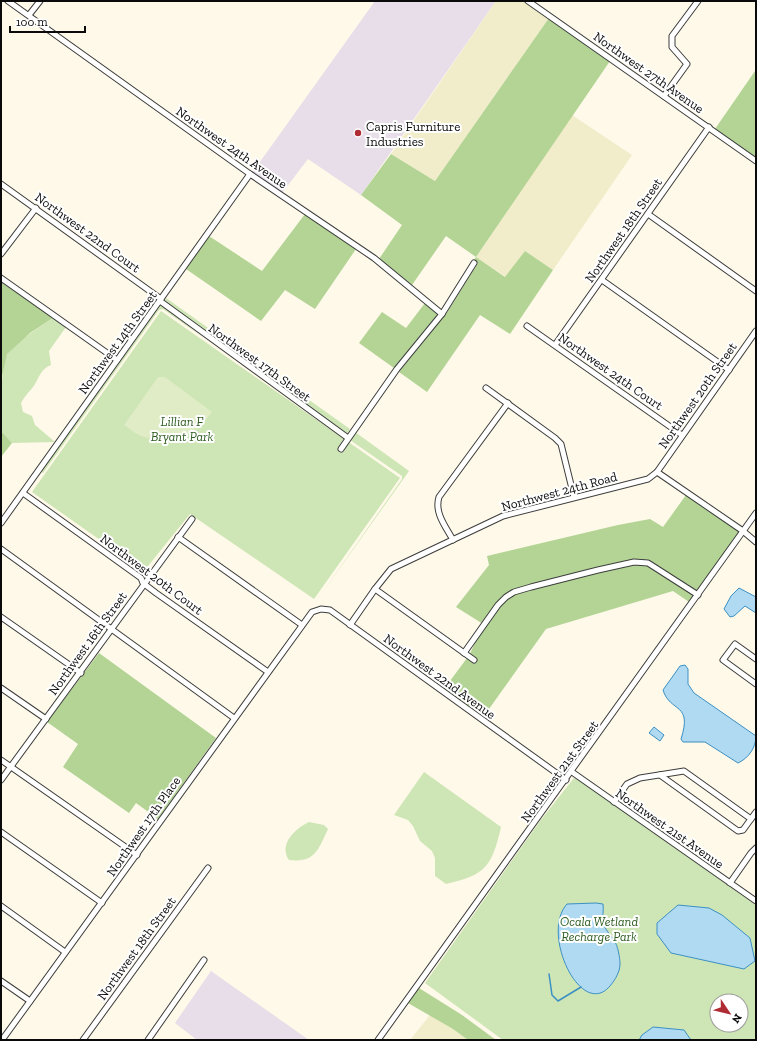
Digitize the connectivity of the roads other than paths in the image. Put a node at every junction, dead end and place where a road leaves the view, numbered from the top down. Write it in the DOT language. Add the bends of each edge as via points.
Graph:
graph roads {
  1 [pos="8,1"];
  2 [pos="40,1"];
  3 [pos="528,1"];
  4 [pos="698,1"];
  5 [pos="29,15"];
  6 [pos="664,96"];
  7 [pos="709,127"];
  8 [pos="756,161"];
  9 [pos="250,174"];
  10 [pos="1,184"];
  11 [pos="36,208"];
  12 [pos="648,214"];
  13 [pos="1,254"];
  14 [pos="474,263"];
  15 [pos="1,278"];
  16 [pos="602,280"];
  17 [pos="756,291"];
  18 [pos="161,300"];
  19 [pos="442,314"];
  20 [pos="527,326"];
  21 [pos="756,331"];
  22 [pos="555,345"];
  23 [pos="117,360"];
  24 [pos="728,370"];
  25 [pos="486,388"];
  26 [pos="508,403"];
  27 [pos="682,435"];
  28 [pos="348,438"];
  29 [pos="341,448"];
  30 [pos="657,472"];
  31 [pos="23,493"];
  32 [pos="574,498"];
  33 [pos="756,513"];
  34 [pos="192,519"];
  35 [pos="1,523"];
  36 [pos="744,531"];
  37 [pos="178,537"];
  38 [pos="453,540"];
  39 [pos="756,542"];
  40 [pos="1,549"];
  41 [pos="143,583"];
  42 [pos="374,589"];
  43 [pos="698,595"];
  44 [pos="1,617"];
  45 [pos="302,625"];
  46 [pos="350,625"];
  47 [pos="113,629"];
  48 [pos="464,653"];
  49 [pos="756,659"];
  50 [pos="474,660"];
  51 [pos="268,672"];
  52 [pos="81,673"];
  53 [pos="756,684"];
  54 [pos="1,688"];
  55 [pos="234,718"];
  56 [pos="46,719"];
  57 [pos="1,760"];
  58 [pos="11,767"];
  59 [pos="572,772"];
  60 [pos="660,775"];
  61 [pos="1,780"];
  62 [pos="566,780"];
  63 [pos="614,802"];
  64 [pos="756,812"];
  65 [pos="751,819"];
  66 [pos="1,832"];
  67 [pos="756,848"];
  68 [pos="137,855"];
  69 [pos="208,868"];
  70 [pos="730,883"];
  71 [pos="756,901"];
  72 [pos="102,903"];
  73 [pos="1,906"];
  74 [pos="65,952"];
  75 [pos="204,960"];
  76 [pos="1,981"];
  77 [pos="30,1001"];
  78 [pos="2,1040"];
  79 [pos="83,1040"];
  80 [pos="148,1040"];
  81 [pos="378,1040"];
  1 -- 5 [label="street, Northwest 24th Avenue"];
  2 -- 5 [label="street"];
  3 -- 6 [label="street, Northwest 27th Avenue"];
  4 -- 6 [label="street" via="672,36 672,47 687,64"];
  5 -- 9 [label="street, Northwest 24th Avenue"];
  6 -- 7 [label="street, Northwest 27th Avenue"];
  7 -- 8 [label="street, Northwest 27th Avenue"];
  7 -- 12 [label="street, Northwest 18th Street"];
  9 -- 18 [label="street, Northwest 14th Street"];
  9 -- 19 [label="street, Northwest 24th Avenue" via="374,258"];
  10 -- 11 [label="street, Northwest 22nd Court"];
  11 -- 13 [label="street"];
  11 -- 18 [label="street, Northwest 22nd Court"];
  12 -- 16 [label="street, Northwest 18th Street"];
  12 -- 17 [label="street"];
  14 -- 19 [label="street"];
  15 -- 23 [label="street"];
  16 -- 22 [label="street, Northwest 18th Street"];
  16 -- 24 [label="street"];
  18 -- 23 [label="street, Northwest 14th Street"];
  18 -- 28 [label="street, Northwest 17th Street"];
  19 -- 28 [label="street" via="397,369"];
  20 -- 22 [label="street, Northwest 24th Court"];
  21 -- 24 [label="street, Northwest 20th Street"];
  22 -- 27 [label="street, Northwest 24th Court"];
  23 -- 31 [label="street, Northwest 14th Street"];
  24 -- 27 [label="street, Northwest 20th Street"];
  25 -- 26 [label="street"];
  26 -- 32 [label="street" via="561,444"];
  26 -- 38 [label="street" via="439,497 437,505 442,521"];
  27 -- 30 [label="street, Northwest 20th Street"];
  28 -- 29 [label="street"];
  30 -- 32 [label="street, Northwest 24th Road" via="648,479"];
  30 -- 36 [label="street"];
  31 -- 35 [label="street, Northwest 14th Street"];
  31 -- 41 [label="street, Northwest 20th Court" via="141,578"];
  32 -- 38 [label="street, Northwest 24th Road" via="503,516"];
  33 -- 36 [label="street, Northwest 21st Street"];
  34 -- 37 [label="street, Northwest 16th Street"];
  36 -- 39 [label="street"];
  36 -- 43 [label="street, Northwest 21st Street"];
  37 -- 41 [label="street, Northwest 16th Street"];
  37 -- 45 [label="street"];
  38 -- 42 [label="street, Northwest 24th Road" via="391,569"];
  40 -- 47 [label="street"];
  41 -- 47 [label="street, Northwest 16th Street"];
  41 -- 51 [label="street, Northwest 20th Court"];
  42 -- 46 [label="street, Northwest 24th Road"];
  42 -- 48 [label="street"];
  43 -- 48 [label="street" via="648,563 634,562 605,569 514,592 498,605"];
  43 -- 59 [label="street, Northwest 21st Street"];
  44 -- 52 [label="street"];
  45 -- 46 [label="street, Northwest 22nd Avenue" via="312,612 321,609 330,610"];
  45 -- 51 [label="street, Northwest 17th Place"];
  46 -- 62 [label="street, Northwest 22nd Avenue"];
  47 -- 52 [label="street, Northwest 16th Street"];
  47 -- 55 [label="street"];
  48 -- 50 [label="street"];
  49 -- 53 [label="street" via="734,644 723,660"];
  51 -- 55 [label="street, Northwest 17th Place"];
  52 -- 56 [label="street, Northwest 16th Street"];
  54 -- 56 [label="street"];
  55 -- 68 [label="street, Northwest 17th Place"];
  56 -- 58 [label="street, Northwest 16th Street"];
  57 -- 58 [label="street"];
  58 -- 61 [label="street, Northwest 16th Street"];
  58 -- 68 [label="street"];
  59 -- 62 [label="street, Northwest 21st Street"];
  59 -- 63 [label="street, Northwest 21st Avenue"];
  60 -- 63 [label="street" via="640,778 627,784"];
  60 -- 65 [label="street" via="684,771"];
  60 -- 65 [label="street" via="738,831 743,830"];
  62 -- 81 [label="street, Northwest 21st Street"];
  63 -- 70 [label="street, Northwest 21st Avenue"];
  64 -- 65 [label="street"];
  66 -- 72 [label="street"];
  67 -- 70 [label="street"];
  68 -- 72 [label="street, Northwest 17th Place"];
  69 -- 79 [label="street, Northwest 18th Street"];
  70 -- 71 [label="street, Northwest 21st Avenue"];
  72 -- 74 [label="street, Northwest 17th Place"];
  73 -- 74 [label="street"];
  74 -- 77 [label="street, Northwest 17th Place"];
  75 -- 80 [label="street"];
  76 -- 77 [label="street"];
  77 -- 78 [label="street, Northwest 17th Place"];
}
